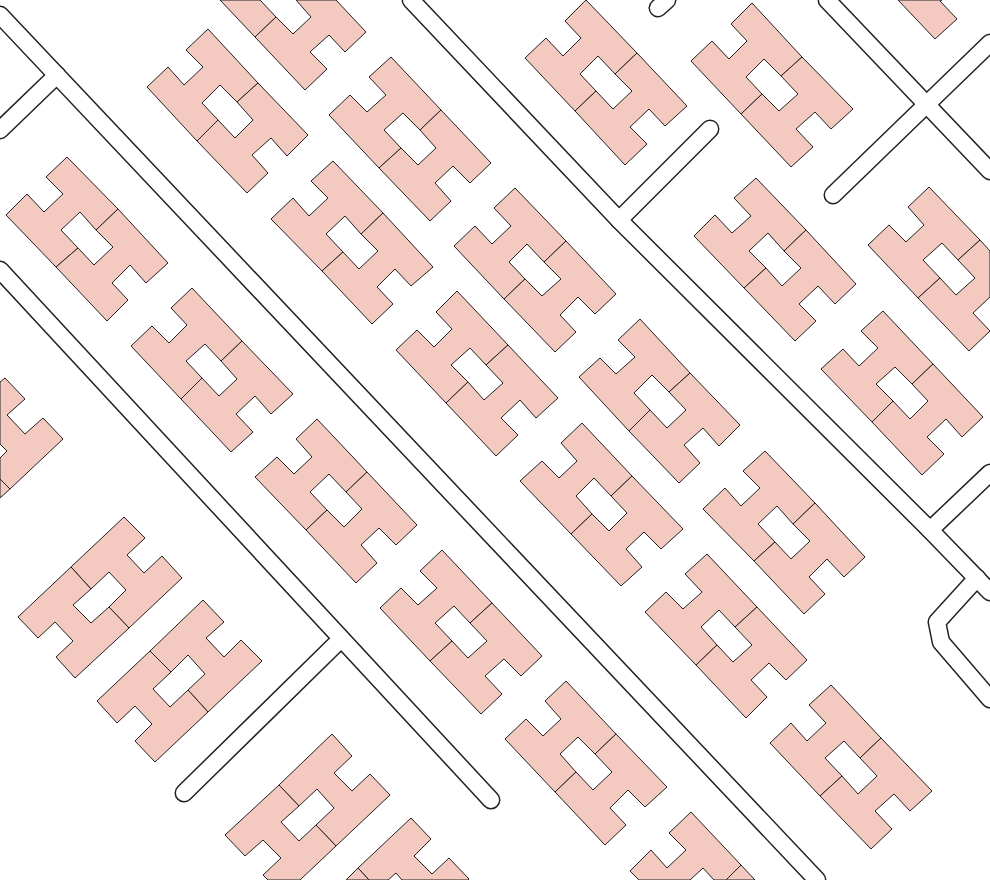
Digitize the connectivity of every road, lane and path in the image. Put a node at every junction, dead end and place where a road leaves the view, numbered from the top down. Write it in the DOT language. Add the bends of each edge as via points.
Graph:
graph roads {
  1 [pos="411,0"];
  2 [pos="827,0"];
  3 [pos="0,15"];
  4 [pos="990,43"];
  5 [pos="57,75"];
  6 [pos="927,105"];
  7 [pos="0,130"];
  8 [pos="710,130"];
  9 [pos="990,171"];
  10 [pos="833,195"];
  11 [pos="619,220"];
  12 [pos="0,270"];
  13 [pos="990,473"];
  14 [pos="930,530"];
  15 [pos="976,578"];
  16 [pos="990,592"];
  17 [pos="341,639"];
  18 [pos="990,698"];
  19 [pos="184,793"];
  20 [pos="490,800"];
  21 [pos="817,880"];
  1 -- 11 [label="lane"];
  2 -- 6 [label="lane"];
  3 -- 5 [label="lane"];
  4 -- 6 [label="lane"];
  5 -- 7 [label="lane"];
  5 -- 21 [label="lane"];
  6 -- 9 [label="lane"];
  6 -- 10 [label="lane"];
  8 -- 11 [label="lane"];
  11 -- 14 [label="lane"];
  12 -- 17 [label="lane"];
  13 -- 14 [label="lane"];
  14 -- 15 [label="lane"];
  15 -- 16 [label="lane"];
  15 -- 18 [label="lane" via="937,622 941,642"];
  17 -- 19 [label="lane"];
  17 -- 20 [label="lane"];
}
